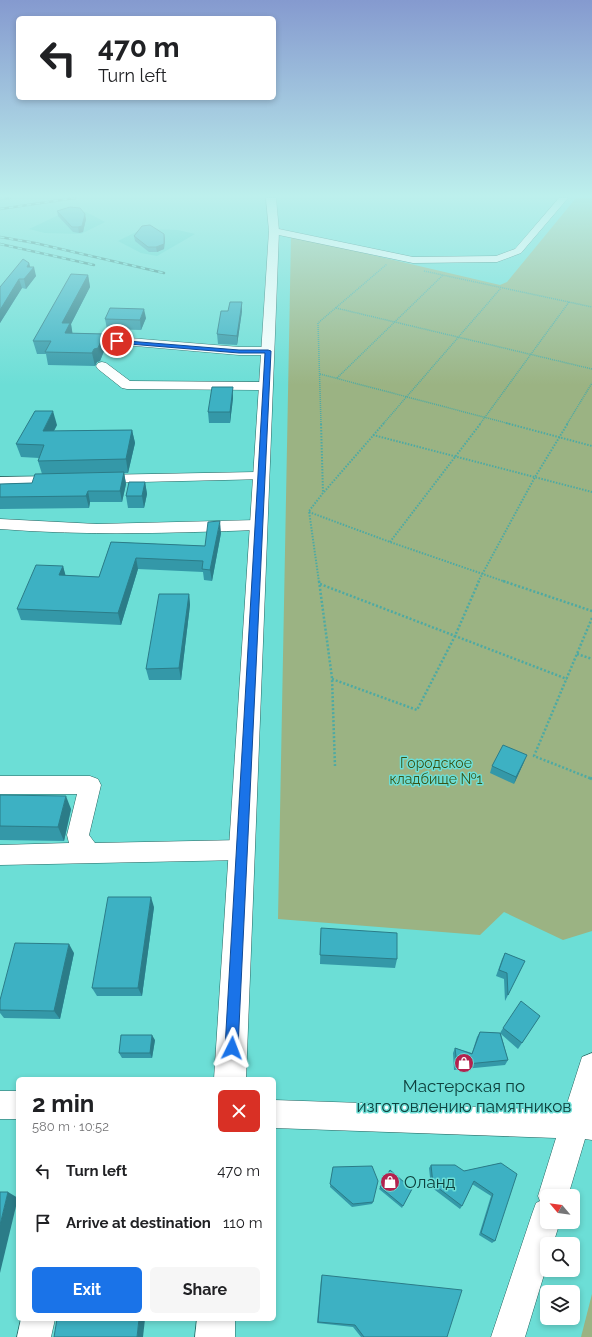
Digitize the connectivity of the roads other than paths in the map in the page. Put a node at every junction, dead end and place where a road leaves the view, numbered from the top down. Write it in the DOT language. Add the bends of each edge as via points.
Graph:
graph roads {
  1 [pos="273,260"];
  2 [pos="117,341"];
  3 [pos="268,351"];
  4 [pos="102,366"];
  5 [pos="266,386"];
  6 [pos="262,476"];
  7 [pos="87,479"];
  8 [pos="71,480"];
  9 [pos="0,481"];
  10 [pos="0,524"];
  11 [pos="259,525"];
  12 [pos="0,785"];
  13 [pos="242,850"];
  14 [pos="89,853"];
  15 [pos="0,855"];
  16 [pos="592,1067"];
  17 [pos="230,1077"];
  18 [pos="0,1105"];
  19 [pos="16,1105"];
  20 [pos="276,1114"];
  21 [pos="584,1124"];
  22 [pos="556,1189"];
  23 [pos="542,1229"];
  24 [pos="38,1321"];
  25 [pos="216,1321"];
  26 [pos="34,1337"];
  27 [pos="215,1337"];
  28 [pos="508,1337"];
  1 -- 3 [label="main road"];
  2 -- 3 [label="street"];
  3 -- 5 [label="main road"];
  4 -- 5 [label="street" via="127,385"];
  5 -- 6 [label="main road"];
  6 -- 7 [label="street"];
  6 -- 11 [label="main road"];
  8 -- 9 [label="street"];
  10 -- 11 [label="street" via="130,529"];
  11 -- 13 [label="main road"];
  12 -- 14 [label="street" via="90,785 78,834 80,842"];
  13 -- 14 [label="street"];
  13 -- 17 [label="main road"];
  14 -- 15 [label="street"];
  16 -- 21 [label="street"];
  18 -- 19 [label="street"];
  20 -- 21 [label="street"];
  21 -- 22 [label="street"];
  23 -- 28 [label="street"];
  24 -- 26 [label="street"];
  25 -- 27 [label="main road"];
}
